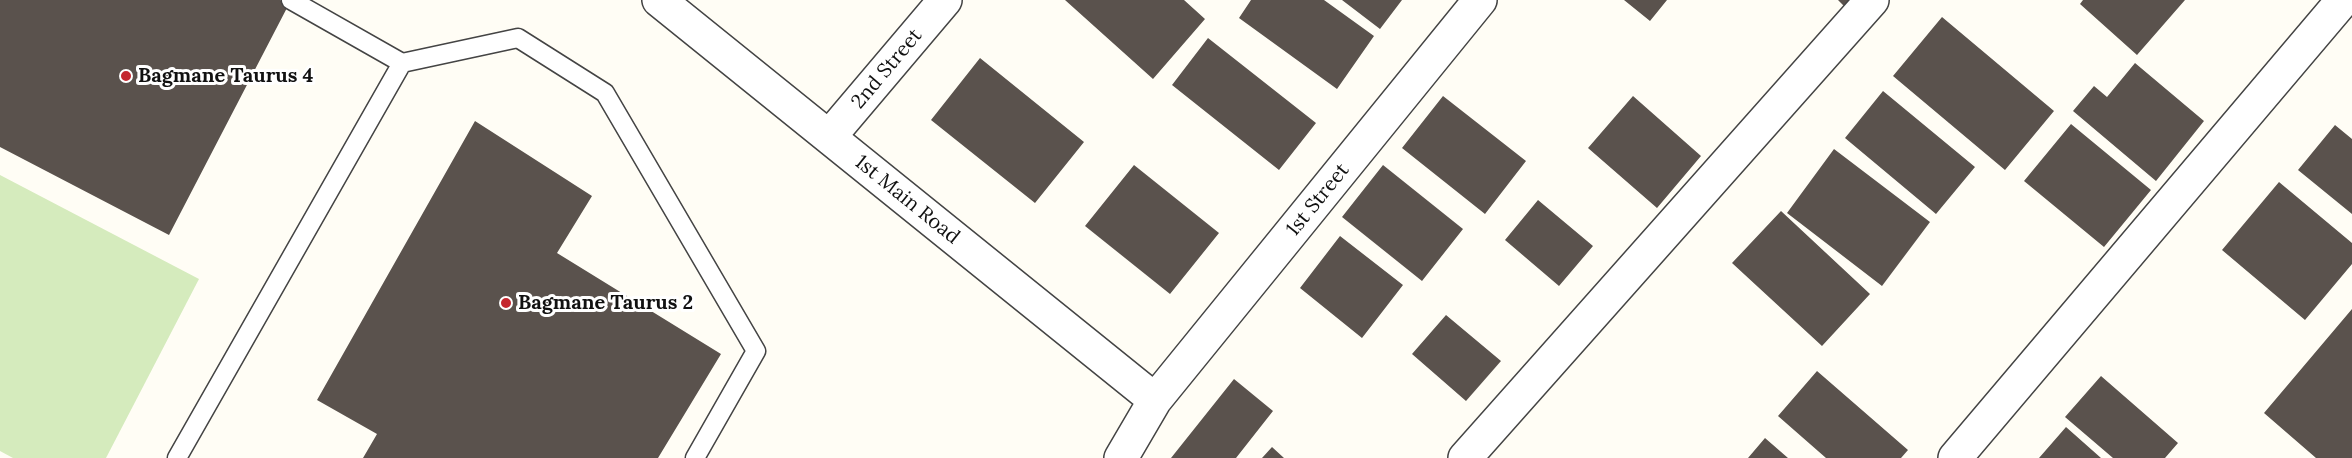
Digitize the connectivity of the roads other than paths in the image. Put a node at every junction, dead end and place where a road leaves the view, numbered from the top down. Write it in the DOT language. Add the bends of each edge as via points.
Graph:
graph roads {
  1 [pos="291,0"];
  2 [pos="659,0"];
  3 [pos="945,0"];
  4 [pos="1480,0"];
  5 [pos="1872,0"];
  6 [pos="2343,0"];
  7 [pos="402,63"];
  8 [pos="828,137"];
  9 [pos="1155,400"];
  10 [pos="1123,455"];
  11 [pos="177,458"];
  12 [pos="695,458"];
  13 [pos="1465,458"];
  14 [pos="1955,458"];
  1 -- 7 [label="lane"];
  2 -- 8 [label="street, 1st Main Road"];
  3 -- 8 [label="street, 2nd Street"];
  4 -- 9 [label="street, 1st Street"];
  5 -- 13 [label="street"];
  6 -- 14 [label="street"];
  7 -- 11 [label="lane"];
  7 -- 12 [label="lane" via="518,38 604,93 756,351"];
  8 -- 9 [label="street, 1st Main Road"];
  9 -- 10 [label="street, 1st Street"];
}
